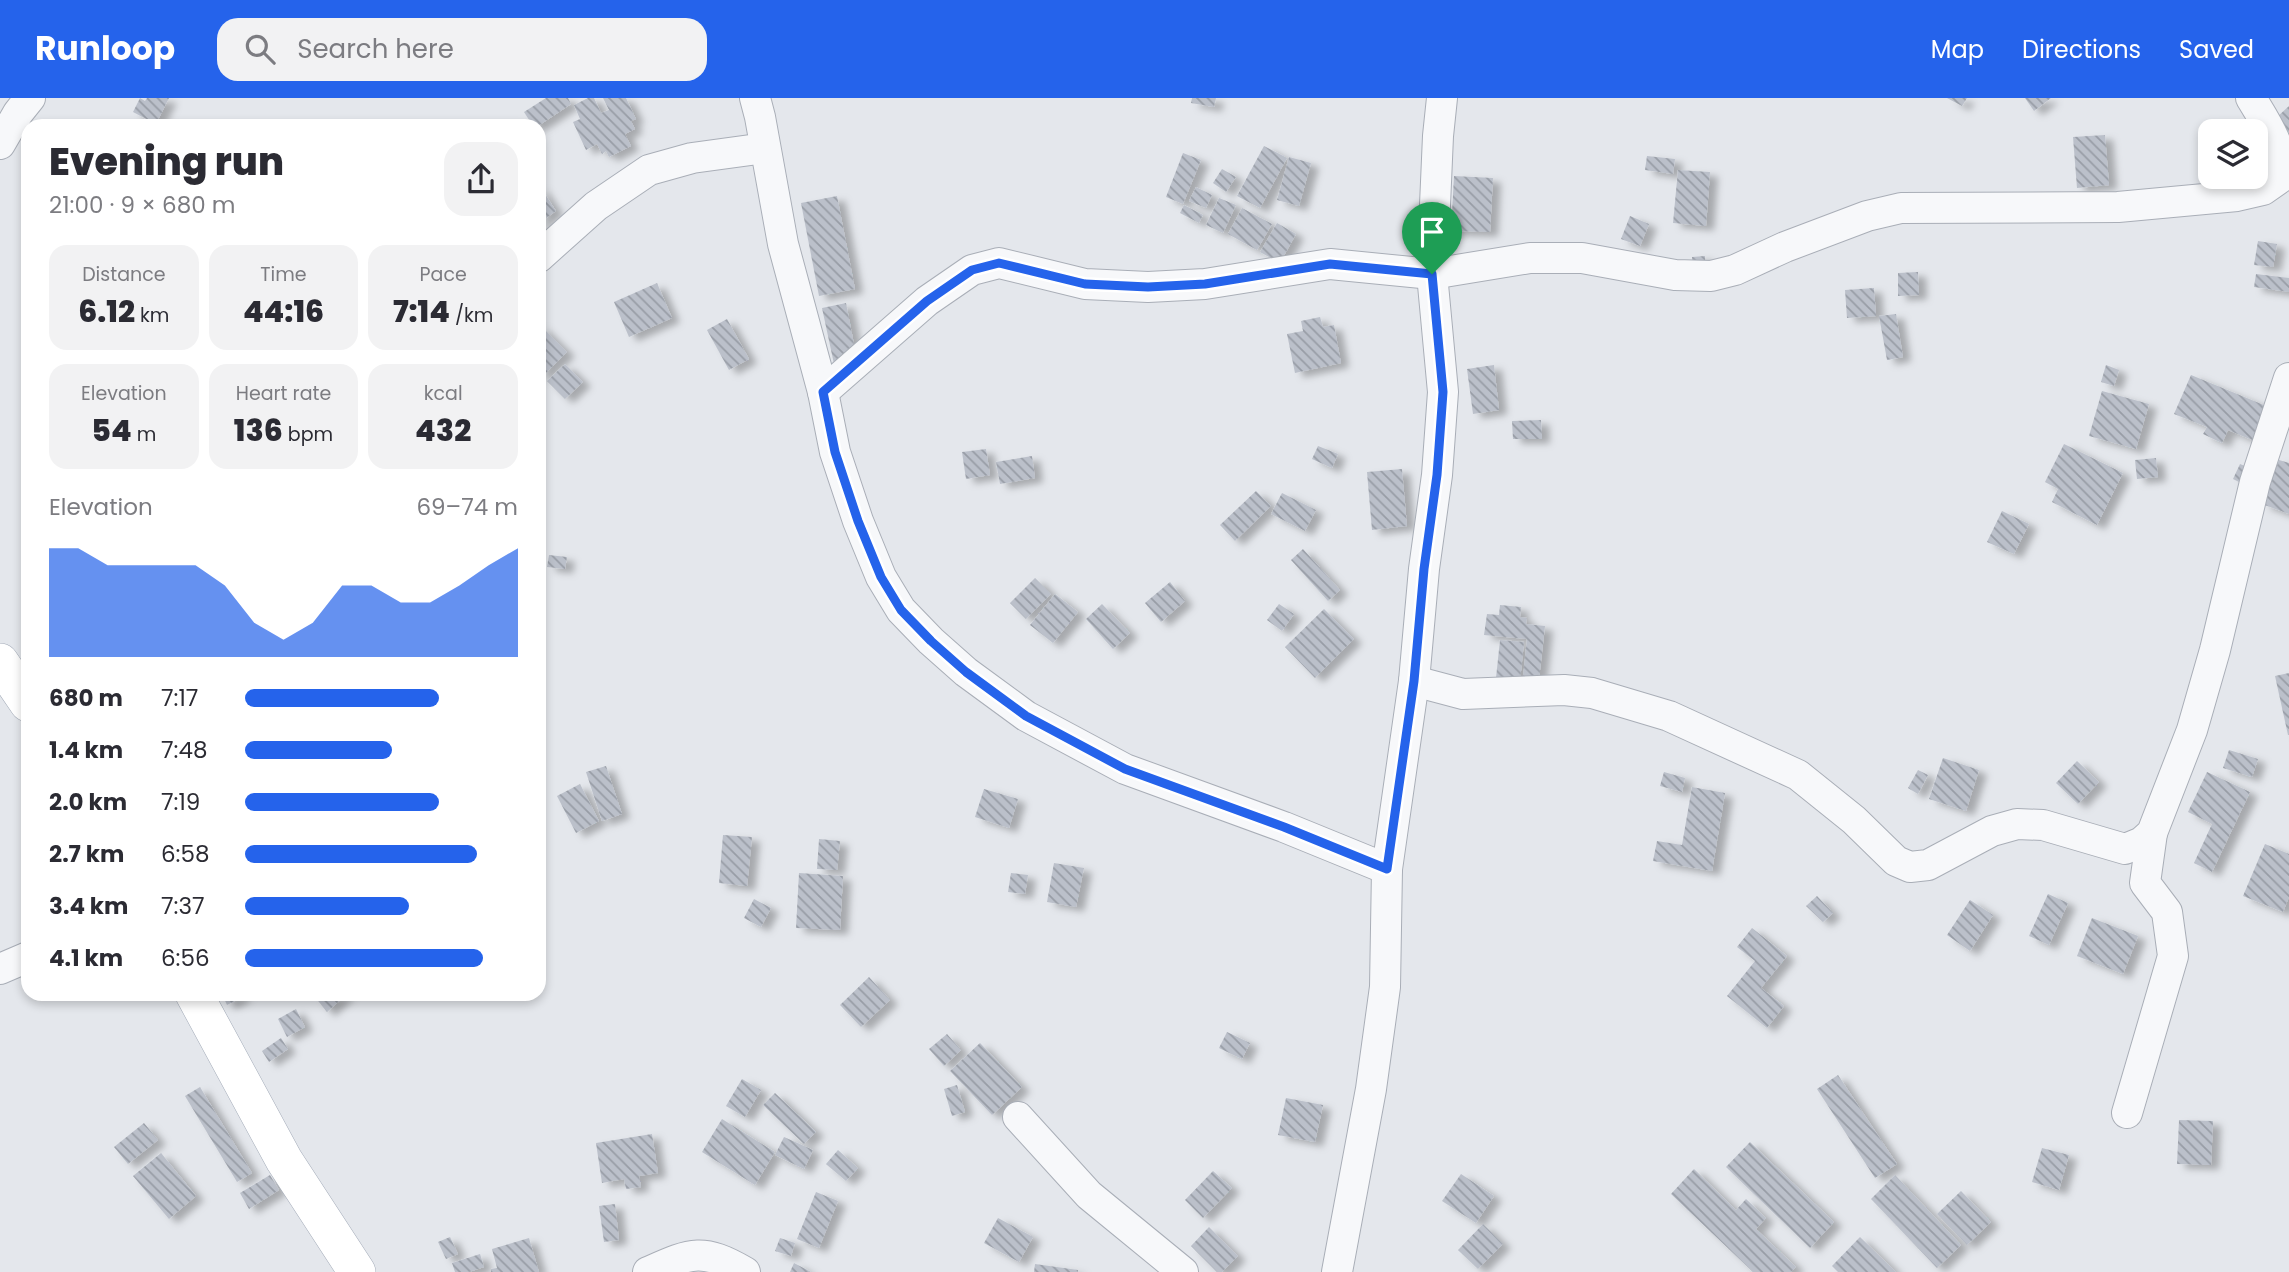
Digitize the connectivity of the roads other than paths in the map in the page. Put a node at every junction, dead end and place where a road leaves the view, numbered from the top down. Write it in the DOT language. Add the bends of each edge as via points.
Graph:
graph roads {
  1 [pos="30,98"];
  2 [pos="755,98"];
  3 [pos="1442,98"];
  4 [pos="2252,98"];
  5 [pos="0,144"];
  6 [pos="765,148"];
  7 [pos="546,251"];
  8 [pos="1432,274"];
  9 [pos="2289,379"];
  10 [pos="823,392"];
  11 [pos="0,662"];
  12 [pos="1414,681"];
  13 [pos="21,693"];
  14 [pos="2152,833"];
  15 [pos="1387,869"];
  16 [pos="21,960"];
  17 [pos="0,969"];
  18 [pos="198,1001"];
  19 [pos="2127,1112"];
  20 [pos="1018,1117"];
  21 [pos="358,1272"];
  22 [pos="648,1272"];
  23 [pos="745,1272"];
  24 [pos="1183,1272"];
  25 [pos="1337,1272"];
  1 -- 5 [label="street"];
  2 -- 6 [label="street"];
  3 -- 8 [label="street"];
  4 -- 8 [label="street" via="2283,165 2280,178 2263,190 2237,196 2118,207 1902,208 1867,216 1711,276 1675,275 1582,258 1530,258"];
  6 -- 7 [label="street" via="692,158 649,170 596,206"];
  6 -- 10 [label="street" via="783,244"];
  8 -- 10 [label="street" via="1330,264 1205,284 1148,287 1085,284 999,263 972,270 927,301"];
  8 -- 12 [label="street" via="1443,392"];
  9 -- 14 [label="street" via="2255,482 2192,730"];
  10 -- 15 [label="street" via="835,452 881,577 901,610 966,672 1026,716 1125,769"];
  11 -- 13 [label="main road"];
  12 -- 14 [label="street" via="1463,694 1592,693 1668,716 1798,775 1896,861 1910,867 1928,865 1993,831 2017,824 2043,825 2125,849"];
  12 -- 15 [label="street"];
  14 -- 19 [label="street" via="2145,883 2167,912 2173,956"];
  15 -- 25 [label="street" via="1385,987"];
  16 -- 17 [label="street"];
  18 -- 21 [label="main road" via="284,1160"];
  20 -- 24 [label="street" via="1089,1195"];
  22 -- 23 [label="street" via="684,1256 706,1254"];
}
